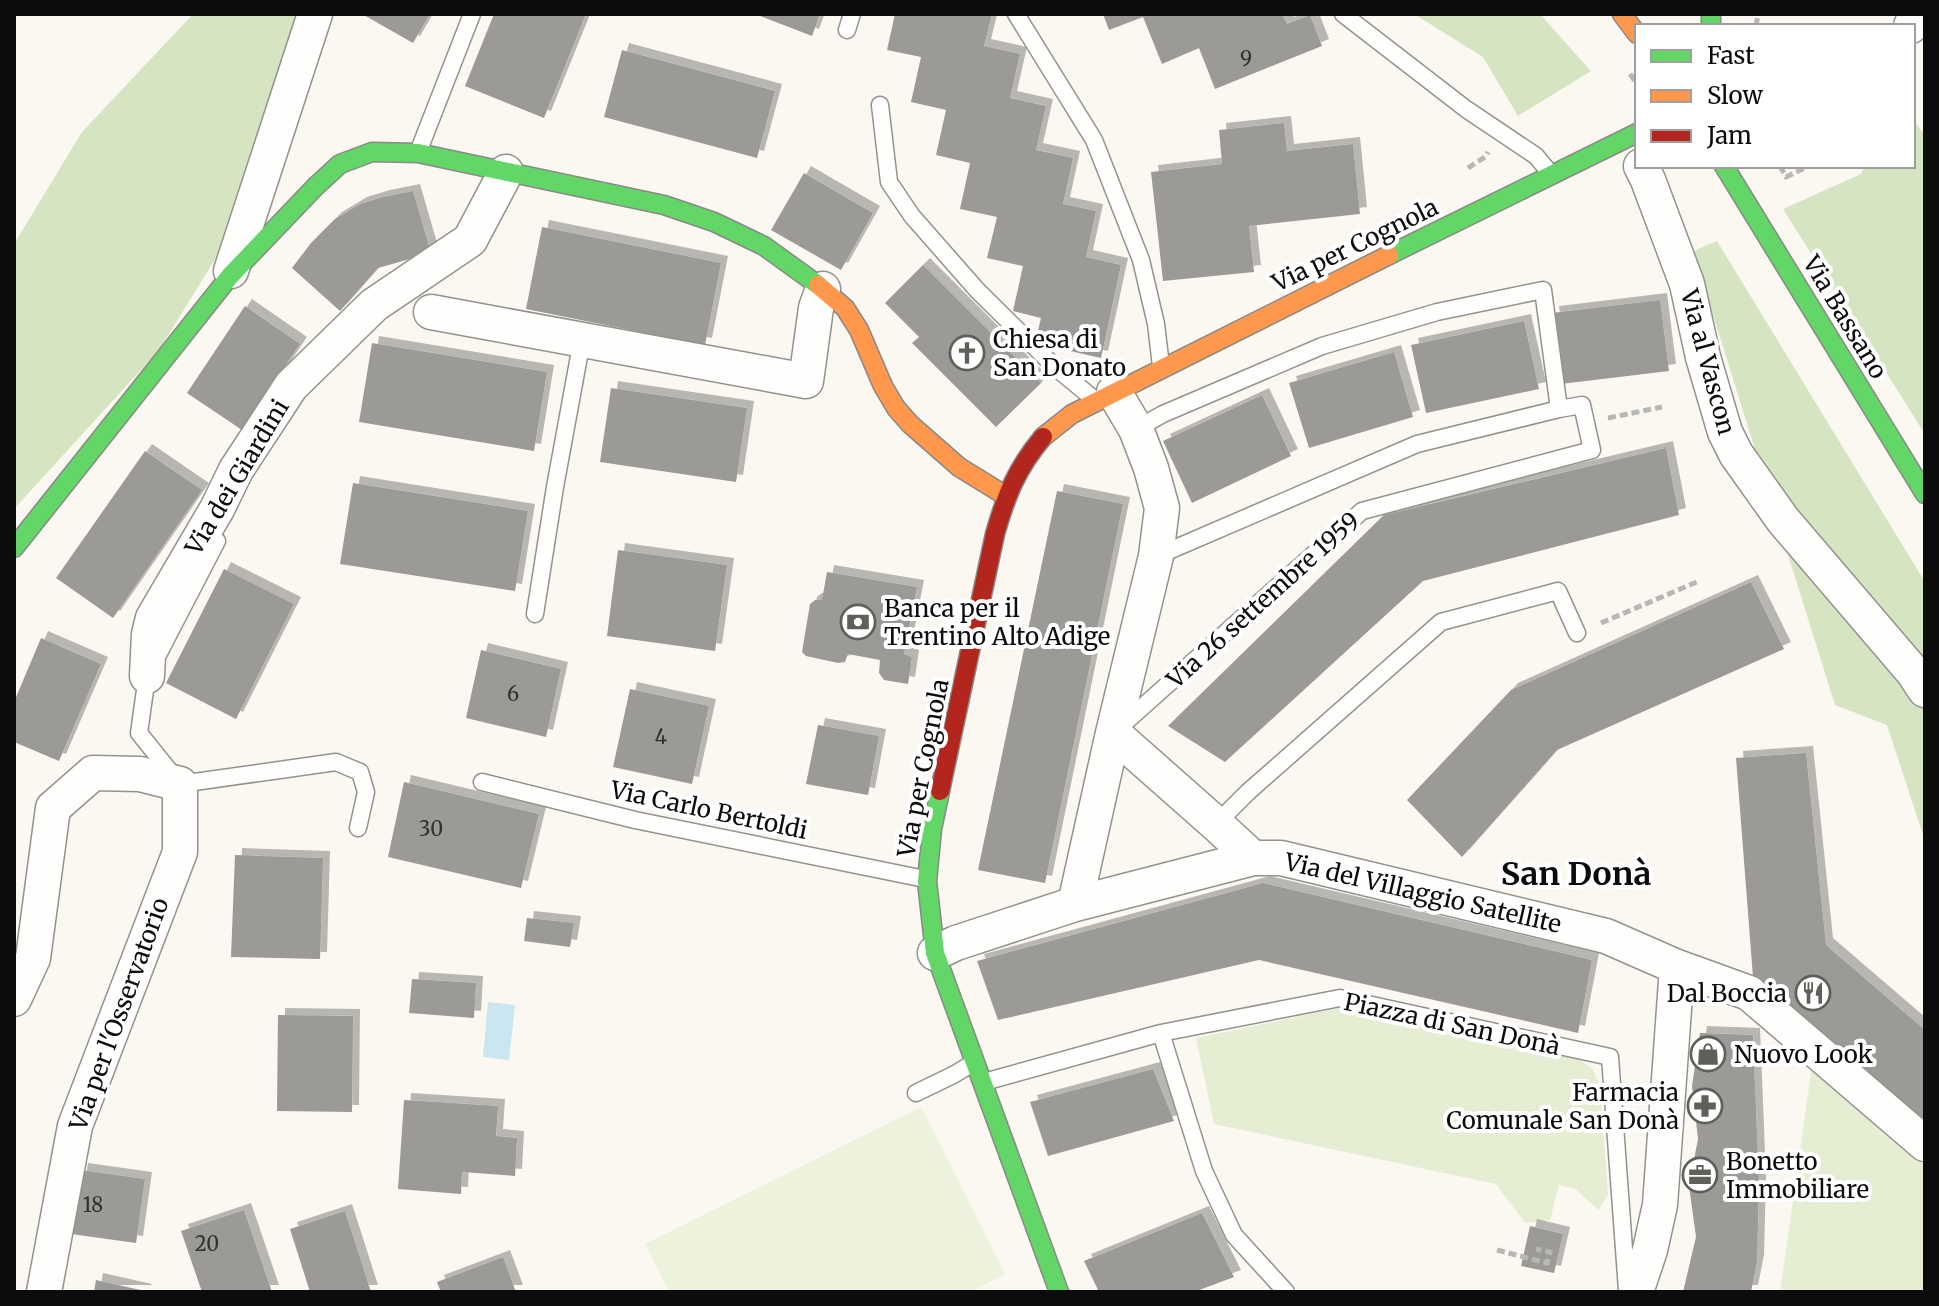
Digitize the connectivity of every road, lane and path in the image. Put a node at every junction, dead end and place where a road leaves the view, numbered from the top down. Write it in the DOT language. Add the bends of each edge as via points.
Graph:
graph roads {
  1 [pos="315,14"];
  2 [pos="472,14"];
  3 [pos="1016,14"];
  4 [pos="1343,14"];
  5 [pos="880,105"];
  6 [pos="1501,132"];
  7 [pos="1635,149"];
  8 [pos="418,153"];
  9 [pos="1643,168"];
  10 [pos="1781,168"];
  11 [pos="1805,168"];
  12 [pos="1727,170"];
  13 [pos="1465,171"];
  14 [pos="506,172"];
  15 [pos="1551,175"];
  16 [pos="230,276"];
  17 [pos="823,289"];
  18 [pos="431,312"];
  19 [pos="582,340"];
  20 [pos="1161,368"];
  21 [pos="1105,397"];
  22 [pos="1606,406"];
  23 [pos="1662,407"];
  24 [pos="1559,409"];
  25 [pos="1136,429"];
  26 [pos="1925,494"];
  27 [pos="1006,496"];
  28 [pos="217,541"];
  29 [pos="14,548"];
  30 [pos="1156,556"];
  31 [pos="1699,581"];
  32 [pos="535,614"];
  33 [pos="1594,625"];
  34 [pos="1577,633"];
  35 [pos="147,676"];
  36 [pos="1925,690"];
  37 [pos="1113,733"];
  38 [pos="482,782"];
  39 [pos="180,784"];
  40 [pos="1216,824"];
  41 [pos="358,828"];
  42 [pos="1253,858"];
  43 [pos="927,880"];
  44 [pos="1075,904"];
  45 [pos="935,953"];
  46 [pos="1677,967"];
  47 [pos="14,999"];
  48 [pos="1161,1033"];
  49 [pos="974,1062"];
  50 [pos="983,1082"];
  51 [pos="916,1093"];
  52 [pos="1925,1144"];
  53 [pos="1536,1249"];
  54 [pos="1497,1250"];
  55 [pos="44,1292"];
  56 [pos="1059,1292"];
  57 [pos="1286,1292"];
  58 [pos="1627,1292"];
  59 [pos="1636,1292"];
  1 -- 16 [label="street"];
  2 -- 8 [label="lane"];
  3 -- 20 [label="lane" via="1094,140 1141,260"];
  4 -- 6 [label="lane"];
  5 -- 21 [label="lane" via="889,182 912,216 1055,367"];
  6 -- 13 [label="path" via="1485,157"];
  6 -- 15 [label="lane" via="1536,156"];
  7 -- 15 [label="main road, Via per Cognola"];
  8 -- 14 [label="main road"];
  8 -- 16 [label="main road" via="372,152 340,164"];
  9 -- 36 [label="street, Via al Vascon" via="1687,284 1725,432 1743,466"];
  10 -- 11 [label="path" via="1786,177"];
  12 -- 26 [label="main road, Via Bassano"];
  14 -- 17 [label="main road" via="664,205 714,222 764,246"];
  14 -- 35 [label="street, Via dei Giardini" via="470,240 374,305 291,386 236,470 153,618"];
  15 -- 20 [label="main road, Via per Cognola"];
  16 -- 29 [label="main road"];
  17 -- 19 [label="street" via="806,381"];
  17 -- 27 [label="main road" via="859,330 896,408 959,467"];
  18 -- 19 [label="street"];
  19 -- 32 [label="lane"];
  20 -- 21 [label="main road, Via per Cognola"];
  21 -- 25 [label="street, Via 26 settembre 1959"];
  21 -- 27 [label="main road, Via per Cognola" via="1046,434 1027,456"];
  22 -- 23 [label="path" via="1608,418"];
  24 -- 25 [label="lane" via="1543,290 1437,312 1322,346"];
  24 -- 30 [label="lane, Via 26 settembre 1959" via="1417,444"];
  24 -- 37 [label="lane, Via 26 settembre 1959" via="1582,405 1592,450 1362,511"];
  25 -- 30 [label="street, Via 26 settembre 1959" via="1162,508"];
  27 -- 43 [label="main road, Via per Cognola" via="935,814"];
  28 -- 35 [label="lane"];
  30 -- 37 [label="street, Via 26 settembre 1959"];
  31 -- 33 [label="path"];
  34 -- 40 [label="lane" via="1558,591 1441,622"];
  35 -- 39 [label="lane" via="139,733"];
  37 -- 40 [label="street"];
  37 -- 44 [label="street, Via 26 settembre 1959"];
  38 -- 43 [label="lane, Via Carlo Bertoldi" via="635,820"];
  39 -- 41 [label="lane" via="336,762 360,772 366,792"];
  39 -- 47 [label="street" via="140,774 93,773 53,808 33,958"];
  39 -- 55 [label="street, Via per l'Osservatorio" via="180,852 75,1126"];
  40 -- 42 [label="street"];
  42 -- 44 [label="street, Via del Villaggio Satellite"];
  42 -- 46 [label="street, Via del Villaggio Satellite" via="1281,858 1606,936"];
  43 -- 45 [label="main road, Via per Cognola"];
  44 -- 45 [label="street, Via del Villaggio Satellite"];
  45 -- 49 [label="main road, Via per Cognola"];
  46 -- 52 [label="street, Via del Villaggio Satellite" via="1749,993"];
  46 -- 59 [label="street" via="1660,1205"];
  48 -- 50 [label="lane"];
  48 -- 57 [label="lane" via="1204,1171 1234,1235"];
  48 -- 58 [label="lane, Piazza di San Donà" via="1340,998 1610,1057"];
  49 -- 50 [label="main road, Via per Cognola"];
  49 -- 51 [label="lane"];
  50 -- 56 [label="main road, Via per Cognola"];
  53 -- 54 [label="path" via="1550,1252 1547,1263"];
}
